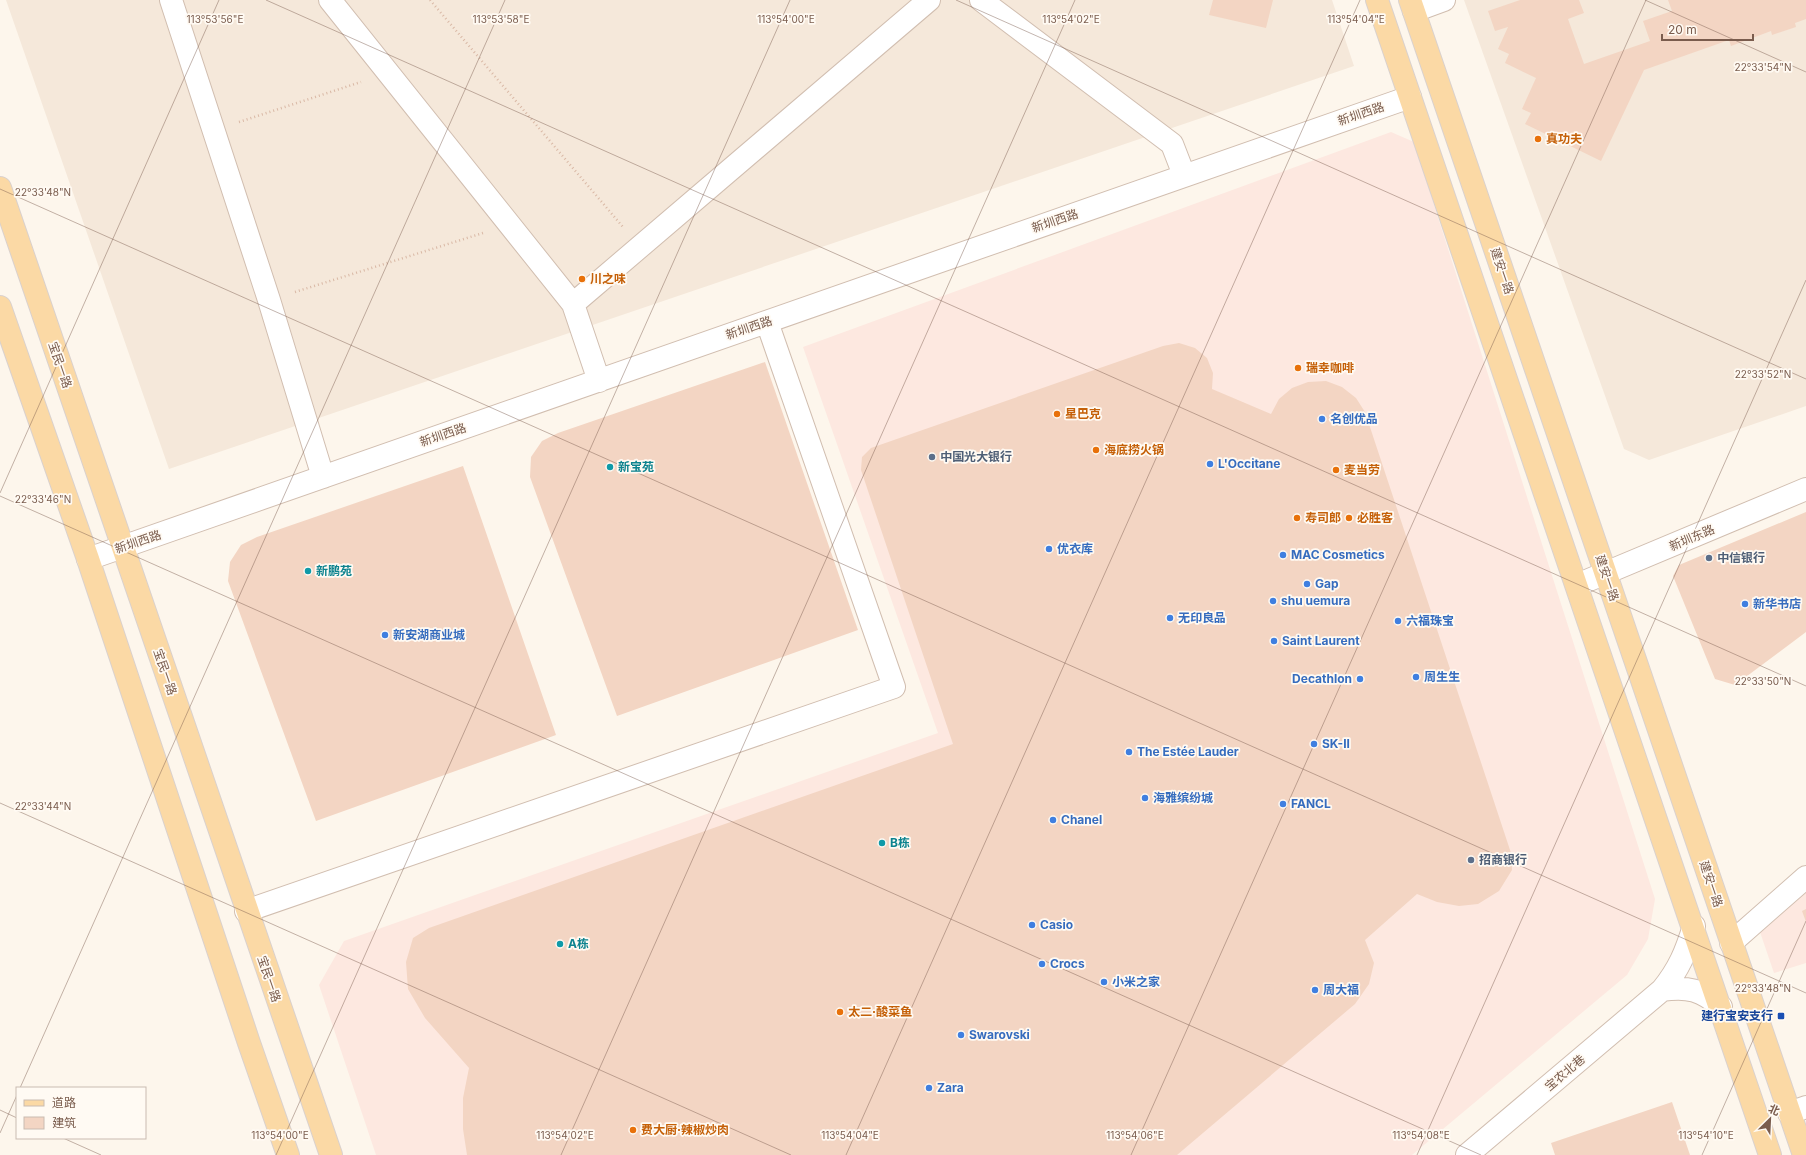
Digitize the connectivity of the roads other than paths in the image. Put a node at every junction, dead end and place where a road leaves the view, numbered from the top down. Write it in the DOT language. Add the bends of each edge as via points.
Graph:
graph roads {
  1 [pos="171,0"];
  2 [pos="330,0"];
  3 [pos="929,0"];
  4 [pos="981,0"];
  5 [pos="1377,0"];
  6 [pos="1444,0"];
  7 [pos="1412,5"];
  8 [pos="1410,96"];
  9 [pos="1184,175"];
  10 [pos="0,188"];
  11 [pos="574,304"];
  12 [pos="0,307"];
  13 [pos="767,322"];
  14 [pos="599,381"];
  15 [pos="323,477"];
  16 [pos="1806,489"];
  17 [pos="122,547"];
  18 [pos="88,559"];
  19 [pos="1605,574"];
  20 [pos="1577,585"];
  21 [pos="1806,878"];
  22 [pos="246,910"];
  23 [pos="1694,926"];
  24 [pos="1731,943"];
  25 [pos="1662,990"];
  26 [pos="1721,1007"];
  27 [pos="1798,1110"];
  28 [pos="1489,1147"];
  29 [pos="288,1155"];
  30 [pos="331,1155"];
  31 [pos="1467,1155"];
  32 [pos="1770,1155"];
  33 [pos="1804,1155"];
  1 -- 15 [label="street" via="269,300"];
  2 -- 11 [label="street"];
  3 -- 11 [label="street"];
  4 -- 9 [label="street" via="1172,144"];
  5 -- 8 [label="main road"];
  6 -- 7 [label="street"];
  7 -- 19 [label="main road, 建安一路"];
  8 -- 9 [label="street, 新圳西路"];
  8 -- 20 [label="main road"];
  9 -- 13 [label="street, 新圳西路"];
  10 -- 17 [label="main road, 宝民一路"];
  11 -- 14 [label="street"];
  12 -- 18 [label="main road"];
  13 -- 14 [label="street, 新圳西路"];
  13 -- 22 [label="street" via="894,687"];
  14 -- 15 [label="street, 新圳西路"];
  15 -- 17 [label="street, 新圳西路"];
  16 -- 19 [label="street, 新圳东路"];
  17 -- 18 [label="street, 新圳西路"];
  17 -- 22 [label="main road, 宝民一路"];
  18 -- 29 [label="main road"];
  19 -- 20 [label="street, 新圳东路"];
  19 -- 24 [label="main road, 建安一路"];
  20 -- 23 [label="main road"];
  21 -- 24 [label="street"];
  22 -- 30 [label="main road, 宝民一路"];
  23 -- 25 [label="street, 宝农北巷" via="1685,955"];
  23 -- 26 [label="main road"];
  24 -- 27 [label="main road, 建安一路"];
  25 -- 26 [label="street" via="1679,988 1697,991 1710,997"];
  25 -- 28 [label="street, 宝农北巷"];
  26 -- 32 [label="main road"];
  27 -- 33 [label="main road, 建安一路"];
  28 -- 31 [label="street, 宝农北巷"];
}
